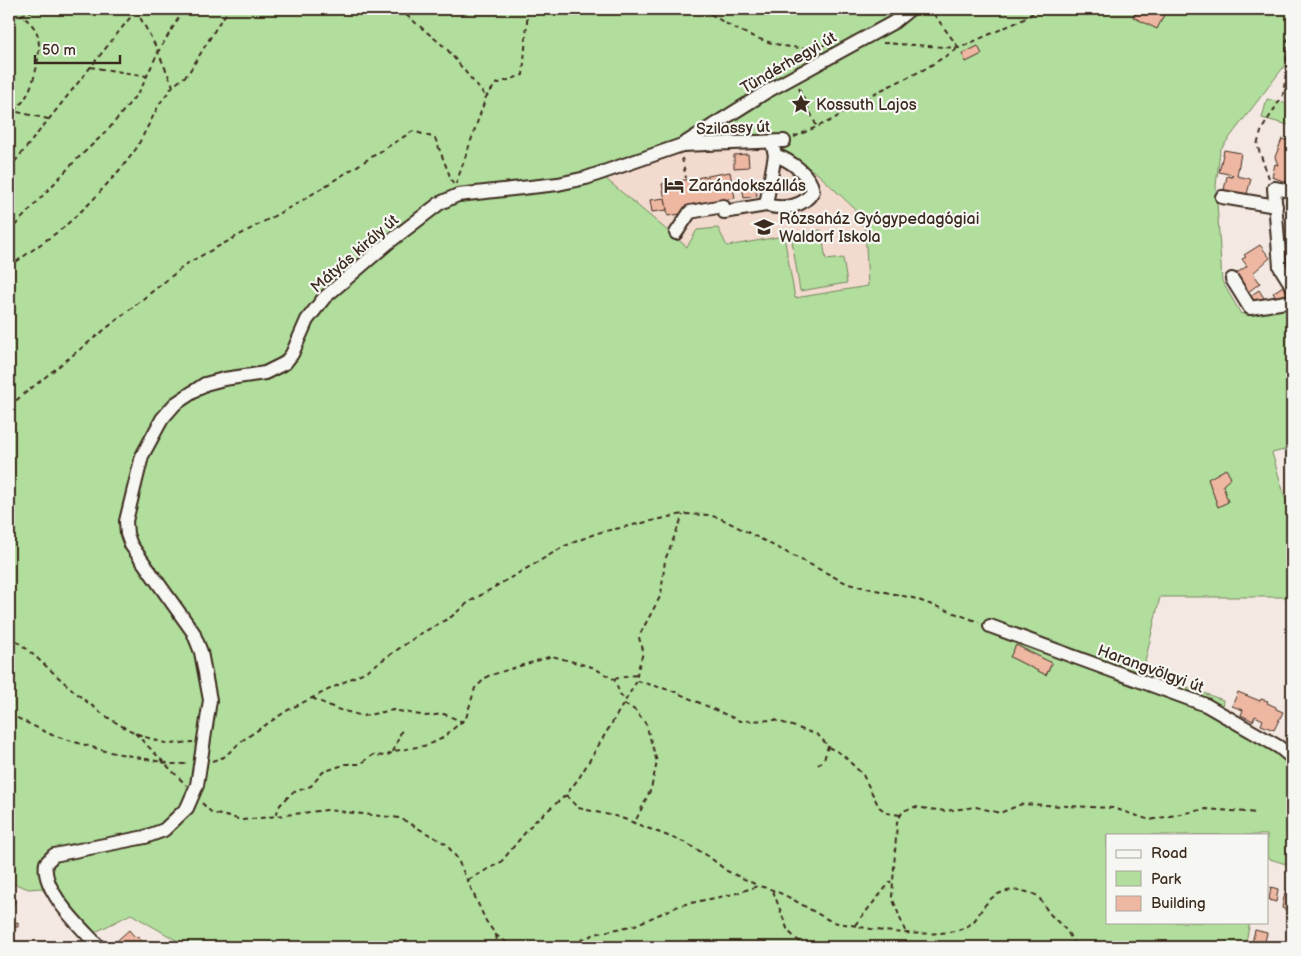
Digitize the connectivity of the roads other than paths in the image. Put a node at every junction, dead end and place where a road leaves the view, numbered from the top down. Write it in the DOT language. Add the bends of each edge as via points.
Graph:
graph roads {
  1 [pos="910,9"];
  2 [pos="681,145"];
  3 [pos="777,146"];
  4 [pos="1292,191"];
  5 [pos="1222,197"];
  6 [pos="766,204"];
  7 [pos="1276,206"];
  8 [pos="676,233"];
  9 [pos="1232,279"];
  10 [pos="1292,286"];
  11 [pos="1292,301"];
  12 [pos="990,626"];
  13 [pos="1292,758"];
  14 [pos="99,947"];
  1 -- 2 [label="street, Tündérhegyi út" via="894,22 794,76"];
  2 -- 3 [label="street, Szilassy út"];
  2 -- 14 [label="street, Mátyás király út" via="586,178 458,195 440,203 324,298 307,320 285,364 265,373 205,384 175,404 162,419 142,456 126,521 127,534 138,557 193,632 202,652 210,700 194,795 172,825 155,834 64,852 49,858 45,869 50,886"];
  3 -- 6 [label="street"];
  3 -- 6 [label="street" via="783,158 811,180 813,191 808,200 793,206 777,208"];
  4 -- 7 [label="street" via="1274,188"];
  5 -- 7 [label="street"];
  6 -- 8 [label="street" via="724,212 723,206 690,212"];
  7 -- 10 [label="street" via="1280,267"];
  9 -- 11 [label="street" via="1250,308"];
  12 -- 13 [label="street, Harangvölgyi út" via="1206,705 1279,747"];
}
